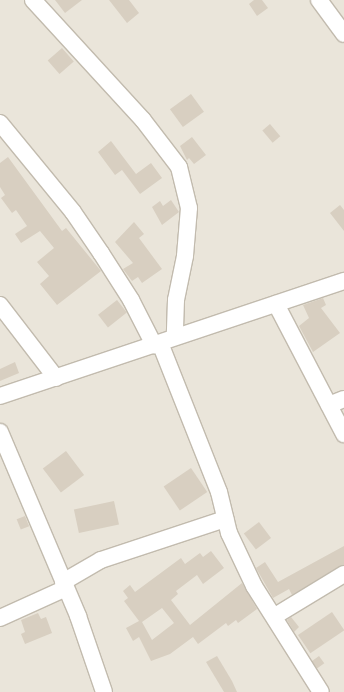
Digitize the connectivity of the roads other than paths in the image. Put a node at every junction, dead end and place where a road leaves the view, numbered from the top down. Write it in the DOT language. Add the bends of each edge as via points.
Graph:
graph roads {
  1 [pos="33,0"];
  2 [pos="319,0"];
  3 [pos="344,34"];
  4 [pos="0,123"];
  5 [pos="344,281"];
  6 [pos="276,304"];
  7 [pos="0,305"];
  8 [pos="175,337"];
  9 [pos="157,344"];
  10 [pos="56,378"];
  11 [pos="0,396"];
  12 [pos="344,399"];
  13 [pos="329,405"];
  14 [pos="0,432"];
  15 [pos="344,434"];
  16 [pos="225,519"];
  17 [pos="344,574"];
  18 [pos="64,585"];
  19 [pos="275,616"];
  20 [pos="0,618"];
  21 [pos="104,692"];
  22 [pos="320,692"];
  1 -- 8 [label="street" via="143,120 178,167 189,208 185,256 176,300"];
  2 -- 3 [label="street"];
  4 -- 9 [label="street" via="73,212"];
  5 -- 6 [label="street"];
  6 -- 8 [label="street"];
  6 -- 13 [label="street"];
  7 -- 10 [label="street"];
  8 -- 9 [label="street"];
  9 -- 10 [label="street"];
  9 -- 16 [label="street" via="219,492"];
  10 -- 11 [label="street"];
  12 -- 13 [label="street"];
  13 -- 15 [label="street"];
  14 -- 18 [label="street"];
  16 -- 18 [label="street" via="101,560"];
  16 -- 19 [label="street" via="254,586"];
  17 -- 19 [label="street"];
  18 -- 20 [label="street"];
  18 -- 21 [label="street" via="78,616"];
  19 -- 22 [label="street"];
}
